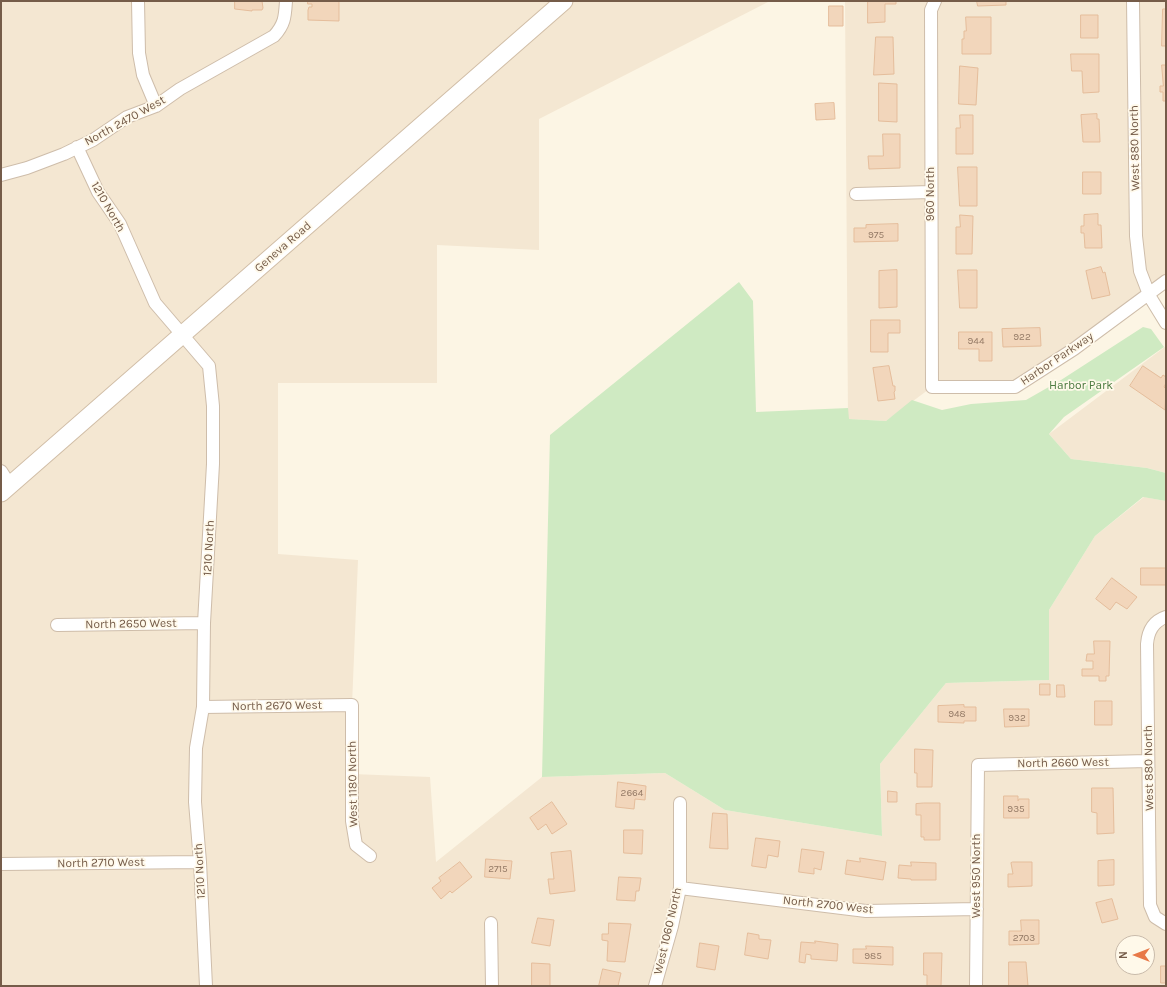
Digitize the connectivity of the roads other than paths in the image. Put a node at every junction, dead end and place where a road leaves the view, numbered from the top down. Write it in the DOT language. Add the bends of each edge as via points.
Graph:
graph roads {
  1 [pos="138,1"];
  2 [pos="286,1"];
  3 [pos="564,1"];
  4 [pos="935,1"];
  5 [pos="1133,1"];
  6 [pos="156,106"];
  7 [pos="77,147"];
  8 [pos="1,176"];
  9 [pos="931,192"];
  10 [pos="856,194"];
  11 [pos="1166,281"];
  12 [pos="1149,293"];
  13 [pos="1166,323"];
  14 [pos="183,334"];
  15 [pos="932,388"];
  16 [pos="4,483"];
  17 [pos="1161,619"];
  18 [pos="204,623"];
  19 [pos="57,625"];
  20 [pos="352,705"];
  21 [pos="203,707"];
  22 [pos="1148,761"];
  23 [pos="978,765"];
  24 [pos="680,803"];
  25 [pos="370,856"];
  26 [pos="200,862"];
  27 [pos="1,864"];
  28 [pos="680,888"];
  29 [pos="977,909"];
  30 [pos="491,923"];
  31 [pos="1166,924"];
  32 [pos="206,986"];
  33 [pos="492,986"];
  34 [pos="655,986"];
  35 [pos="976,986"];
  1 -- 6 [label="street" via="139,53 143,75"];
  2 -- 6 [label="street, North 2470 West" via="283,26 274,36 180,88"];
  3 -- 14 [label="main road, Geneva Road"];
  4 -- 9 [label="street, 960 North" via="931,10"];
  5 -- 12 [label="street, West 880 North" via="1136,236 1140,271"];
  6 -- 7 [label="street, North 2470 West" via="127,117 94,140"];
  7 -- 8 [label="street, North 2470 West"];
  7 -- 14 [label="street, 1210 North" via="98,192 120,224 156,302"];
  9 -- 10 [label="street"];
  9 -- 15 [label="street, 960 North"];
  11 -- 12 [label="street, Harbor Parkway"];
  12 -- 13 [label="street, West 880 North"];
  12 -- 15 [label="street, Harbor Parkway" via="1074,349 1015,387"];
  14 -- 16 [label="main road, Geneva Road"];
  14 -- 18 [label="street, 1210 North" via="209,366 213,406 213,464"];
  17 -- 22 [label="street, West 880 North" via="1148,636"];
  18 -- 19 [label="street, North 2650 West"];
  18 -- 21 [label="street, 1210 North"];
  20 -- 21 [label="street, North 2670 West"];
  20 -- 25 [label="street, West 1180 North" via="352,821 356,845"];
  21 -- 26 [label="street, 1210 North" via="196,748 195,802"];
  22 -- 23 [label="street, North 2660 West"];
  22 -- 31 [label="street, West 880 North" via="1150,905 1155,916"];
  23 -- 29 [label="street, West 950 North"];
  24 -- 28 [label="street, West 1060 North"];
  26 -- 27 [label="street, North 2710 West"];
  26 -- 32 [label="street, 1210 North"];
  28 -- 29 [label="street, North 2700 West" via="866,911"];
  28 -- 34 [label="street, West 1060 North"];
  29 -- 35 [label="street, West 950 North"];
  30 -- 33 [label="street"];
}
